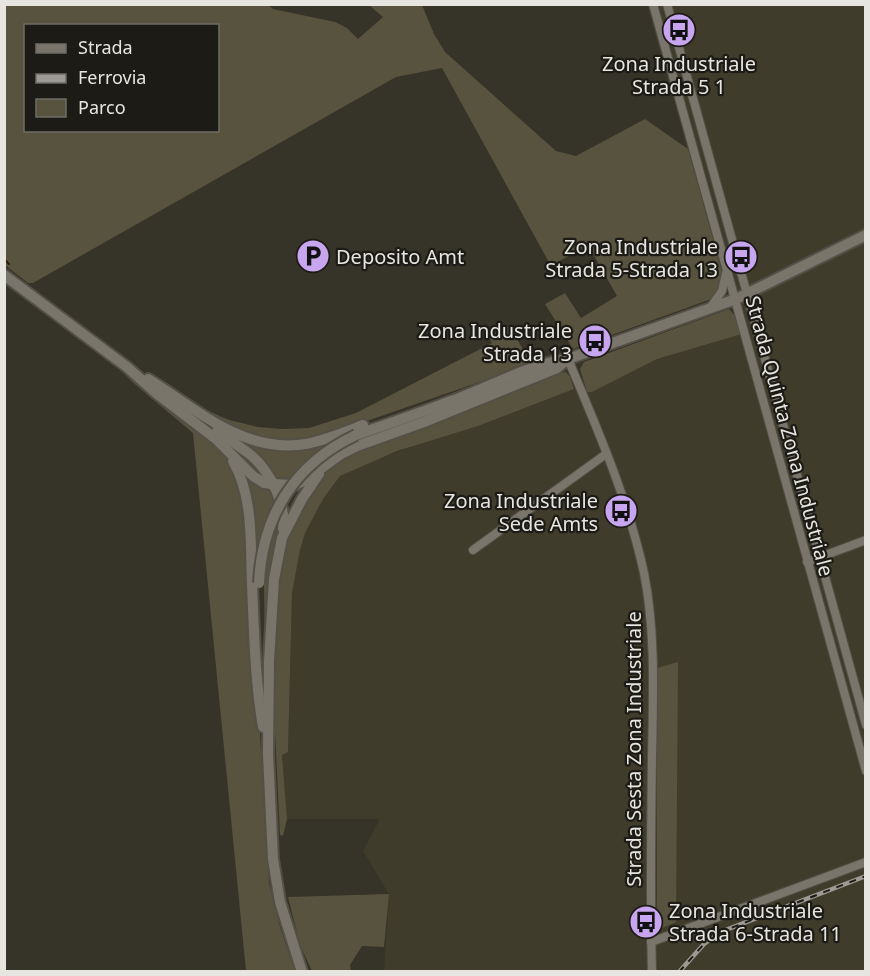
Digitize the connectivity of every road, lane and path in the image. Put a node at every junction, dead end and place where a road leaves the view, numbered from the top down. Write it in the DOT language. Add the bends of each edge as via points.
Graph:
graph roads {
  1 [pos="653,4"];
  2 [pos="667,4"];
  3 [pos="866,235"];
  4 [pos="726,269"];
  5 [pos="4,275"];
  6 [pos="747,294"];
  7 [pos="735,298"];
  8 [pos="709,309"];
  9 [pos="568,359"];
  10 [pos="127,367"];
  11 [pos="160,387"];
  12 [pos="478,389"];
  13 [pos="226,449"];
  14 [pos="606,454"];
  15 [pos="329,462"];
  16 [pos="272,484"];
  17 [pos="282,538"];
  18 [pos="866,540"];
  19 [pos="473,550"];
  20 [pos="819,557"];
  21 [pos="807,562"];
  22 [pos="833,606"];
  23 [pos="820,610"];
  24 [pos="866,725"];
  25 [pos="264,727"];
  26 [pos="268,754"];
  27 [pos="866,771"];
  28 [pos="866,862"];
  29 [pos="651,942"];
  30 [pos="302,972"];
  31 [pos="652,972"];
  1 -- 4 [label="street, Strada Quinta Zona Industriale"];
  2 -- 6 [label="street, Strada Quinta Zona Industriale"];
  3 -- 6 [label="main road"];
  4 -- 7 [label="street, Strada Quinta Zona Industriale"];
  4 -- 8 [label="street" via="724,286"];
  5 -- 10 [label="main road"];
  6 -- 7 [label="main road"];
  6 -- 20 [label="street, Strada Quinta Zona Industriale"];
  7 -- 8 [label="main road"];
  7 -- 21 [label="street, Strada Quinta Zona Industriale"];
  8 -- 9 [label="main road"];
  9 -- 12 [label="main road"];
  9 -- 14 [label="street, Strada Sesta Zona Industriale"];
  9 -- 15 [label="main road" via="557,368 357,446"];
  10 -- 11 [label="main road"];
  10 -- 13 [label="main road"];
  11 -- 12 [label="main road" via="226,430 284,446 325,439"];
  11 -- 16 [label="main road" via="254,458"];
  12 -- 25 [label="main road, bridge" via="356,435 314,462 281,502 266,536 259,583"];
  13 -- 16 [label="main road" via="253,476"];
  13 -- 25 [label="main road" via="241,476 249,510 255,655"];
  14 -- 19 [label="street"];
  14 -- 29 [label="street, Strada Sesta Zona Industriale" via="634,534 650,608"];
  15 -- 16 [label="main road" via="295,485"];
  15 -- 17 [label="main road" via="302,498"];
  16 -- 17 [label="main road" via="284,516"];
  17 -- 26 [label="main road" via="271,622"];
  18 -- 20 [label="street"];
  20 -- 21 [label="street"];
  20 -- 22 [label="street, Strada Quinta Zona Industriale"];
  21 -- 23 [label="street, Strada Quinta Zona Industriale"];
  22 -- 23 [label="street"];
  22 -- 24 [label="street, Strada Quinta Zona Industriale"];
  23 -- 27 [label="street, Strada Quinta Zona Industriale"];
  25 -- 26 [label="main road"];
  26 -- 30 [label="main road" via="276,882"];
  28 -- 29 [label="street"];
  29 -- 31 [label="street, Strada Sesta Zona Industriale"];
}
